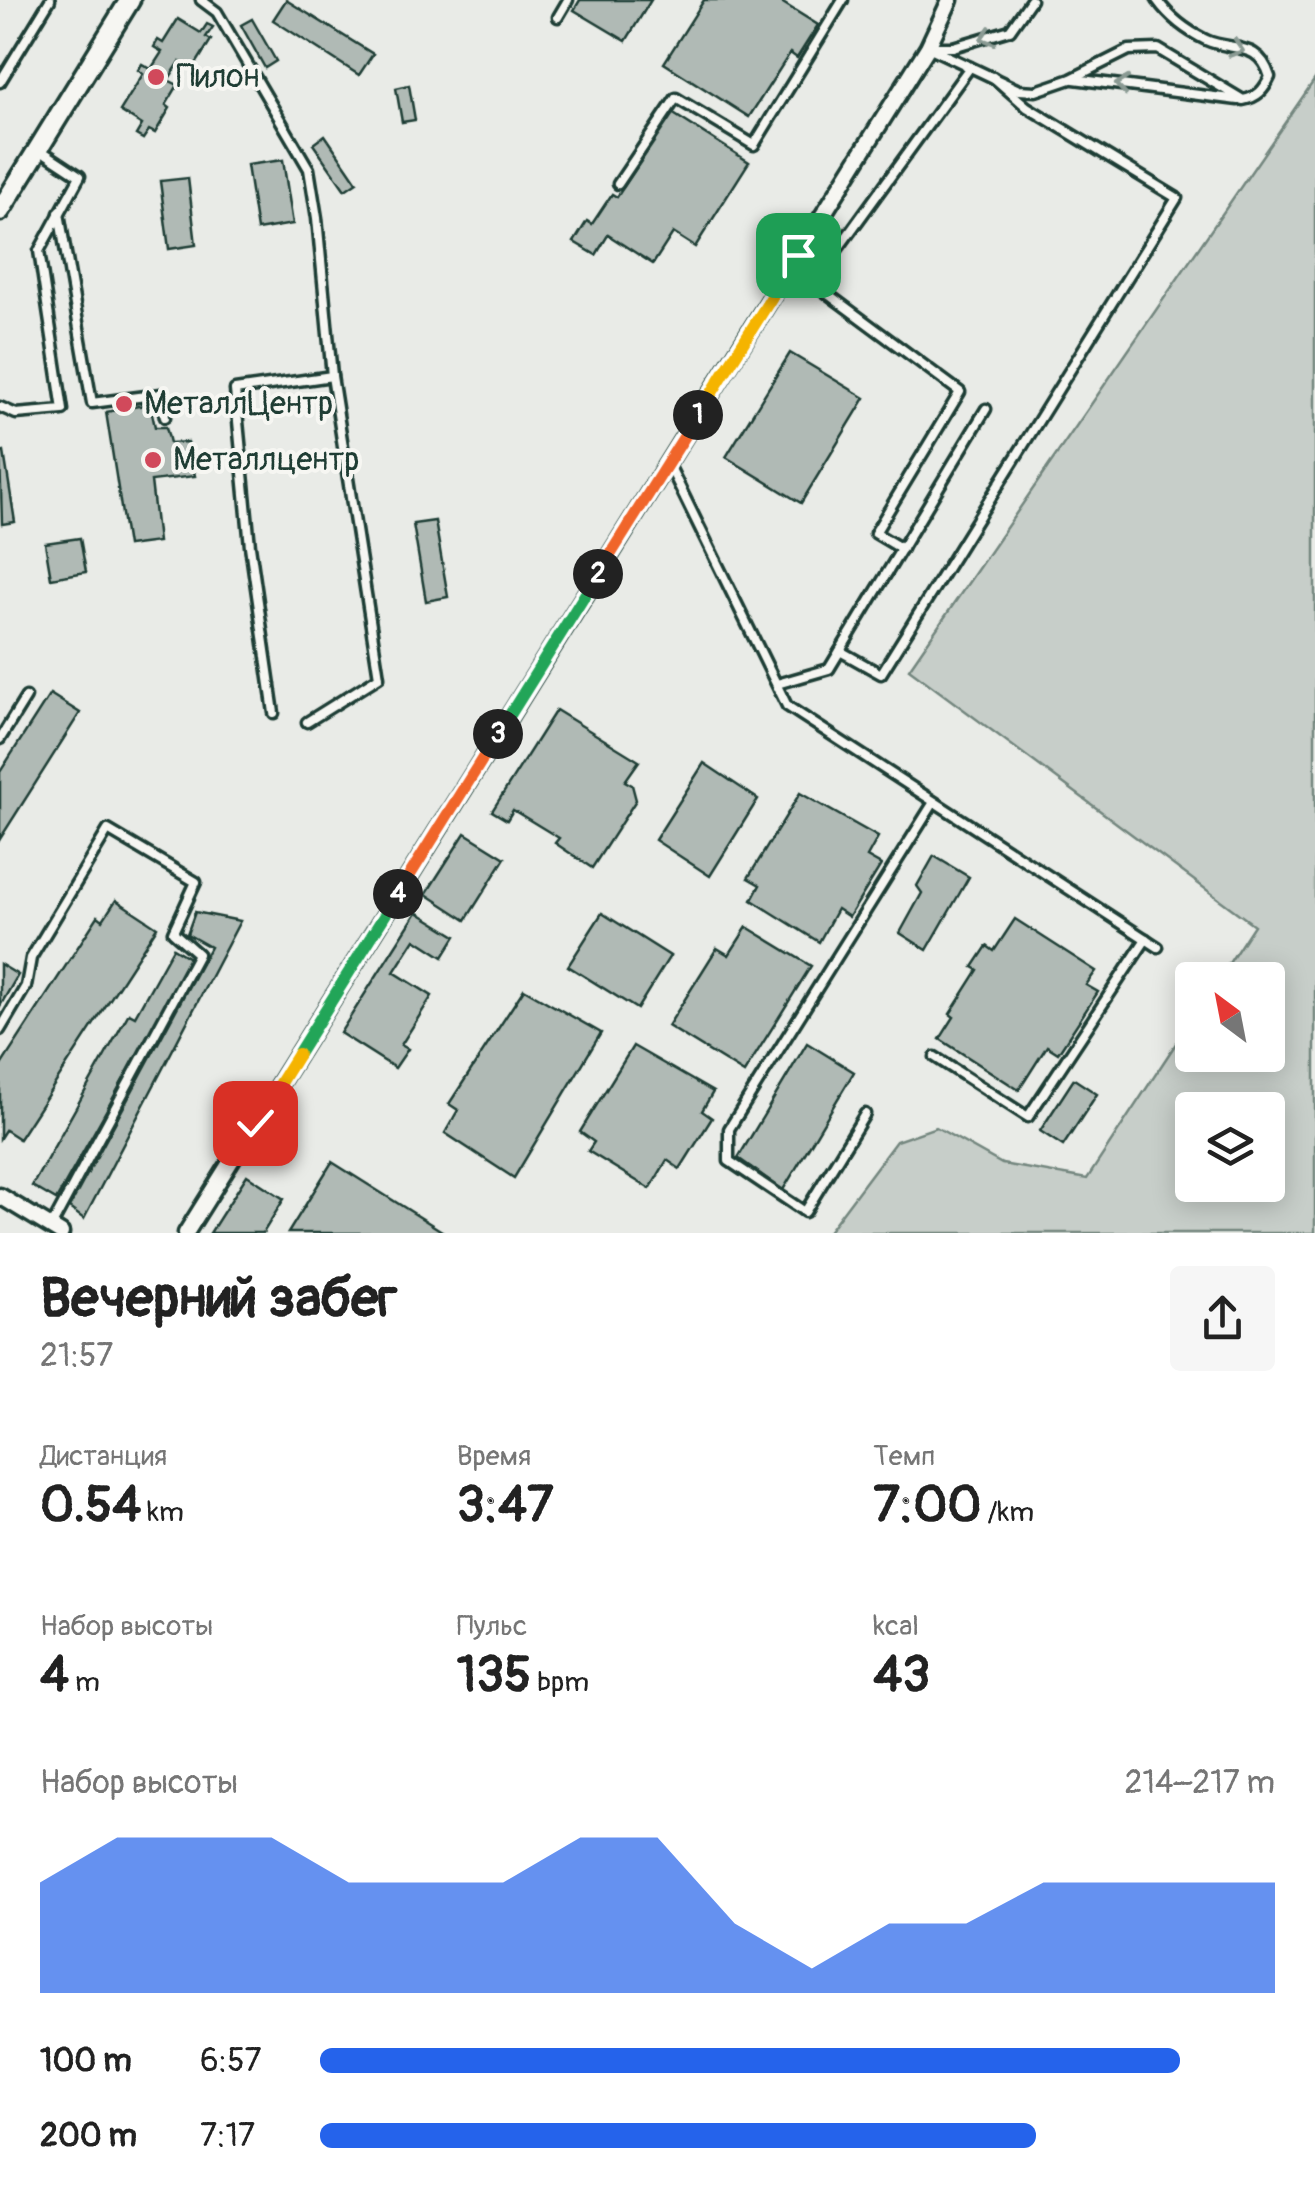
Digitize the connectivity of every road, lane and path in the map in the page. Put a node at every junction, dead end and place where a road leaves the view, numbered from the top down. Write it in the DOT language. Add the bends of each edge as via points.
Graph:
graph roads {
  1 [pos="50,0"];
  2 [pos="130,0"];
  3 [pos="201,0"];
  4 [pos="568,0"];
  5 [pos="842,0"];
  6 [pos="950,0"];
  7 [pos="1031,0"];
  8 [pos="1157,0"];
  9 [pos="558,17"];
  10 [pos="928,47"];
  11 [pos="970,67"];
  12 [pos="993,77"];
  13 [pos="1071,79"];
  14 [pos="0,82"];
  15 [pos="1243,100"];
  16 [pos="38,148"];
  17 [pos="618,184"];
  18 [pos="0,211"];
  19 [pos="60,213"];
  20 [pos="332,376"];
  21 [pos="0,406"];
  22 [pos="986,409"];
  23 [pos="165,416"];
  24 [pos="668,462"];
  25 [pos="902,549"];
  26 [pos="840,651"];
  27 [pos="776,684"];
  28 [pos="26,697"];
  29 [pos="274,714"];
  30 [pos="307,722"];
  31 [pos="0,738"];
  32 [pos="934,802"];
  33 [pos="1146,939"];
  34 [pos="1158,946"];
  35 [pos="0,1030"];
  36 [pos="935,1057"];
  37 [pos="865,1114"];
  38 [pos="0,1196"];
  39 [pos="56,1230"];
  40 [pos="186,1233"];
  1 -- 14 [label="lane"];
  2 -- 16 [label="street"];
  3 -- 20 [label="lane" via="216,12 309,169"];
  4 -- 9 [label="lane"];
  5 -- 17 [label="lane" via="754,145 676,98"];
  6 -- 10 [label="street"];
  7 -- 10 [label="lane, one-way" via="1010,30 953,47"];
  8 -- 15 [label="lane, one-way" via="1171,19 1209,42 1245,48 1266,63 1264,90"];
  10 -- 11 [label="lane"];
  10 -- 24 [label="street"];
  11 -- 12 [label="lane"];
  11 -- 25 [label="lane" via="813,283 960,392 875,533"];
  12 -- 13 [label="lane" via="1019,90"];
  12 -- 26 [label="lane" via="1027,107 1177,198 882,674"];
  15 -- 13 [label="lane, one-way"];
  13 -- 15 [label="lane" via="1129,50 1158,49"];
  16 -- 18 [label="street"];
  16 -- 19 [label="lane" via="80,176"];
  19 -- 21 [label="lane" via="38,250 63,410 16,414"];
  19 -- 23 [label="lane" via="92,403 162,394"];
  20 -- 29 [label="lane" via="235,390"];
  20 -- 30 [label="lane" via="380,677"];
  22 -- 25 [label="lane"];
  24 -- 27 [label="lane"];
  24 -- 40 [label="street"];
  25 -- 26 [label="lane"];
  26 -- 27 [label="lane" via="830,669"];
  27 -- 32 [label="lane" via="787,706"];
  28 -- 31 [label="lane"];
  32 -- 33 [label="lane"];
  32 -- 37 [label="lane" via="729,1129 729,1162 804,1212"];
  33 -- 34 [label="lane"];
  33 -- 36 [label="lane" via="1028,1118"];
  35 -- 39 [label="lane" via="26,986 31,958 108,830 196,882 174,932 198,954"];
  38 -- 39 [label="street"];
}
